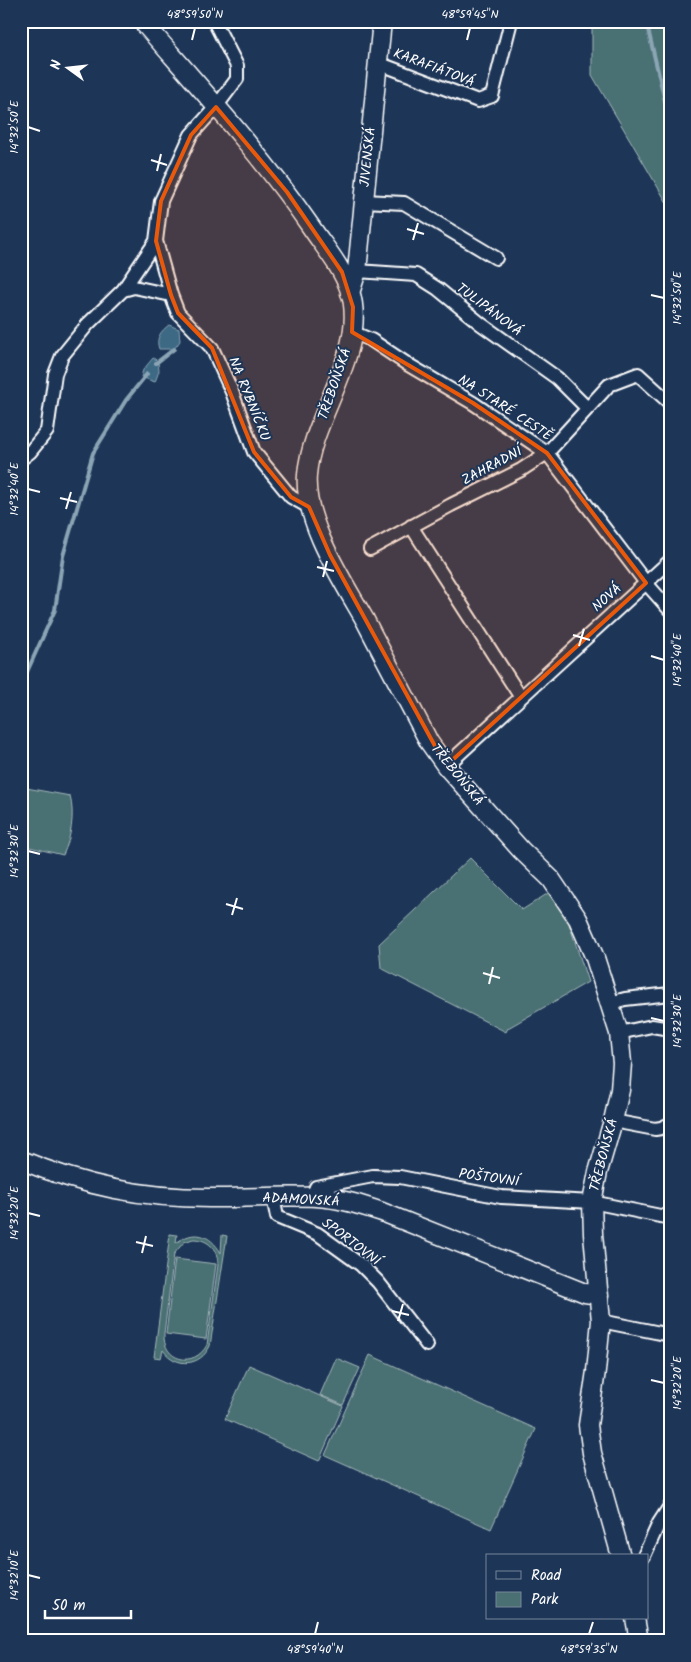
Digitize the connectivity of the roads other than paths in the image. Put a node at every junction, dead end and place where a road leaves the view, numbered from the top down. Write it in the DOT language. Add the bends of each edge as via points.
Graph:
graph roads {
  1 [pos="142,21"];
  2 [pos="214,21"];
  3 [pos="382,21"];
  4 [pos="510,21"];
  5 [pos="378,63"];
  6 [pos="216,107"];
  7 [pos="364,201"];
  8 [pos="156,240"];
  9 [pos="496,258"];
  10 [pos="358,271"];
  11 [pos="123,290"];
  12 [pos="350,293"];
  13 [pos="171,294"];
  14 [pos="352,332"];
  15 [pos="670,403"];
  16 [pos="587,408"];
  17 [pos="546,453"];
  18 [pos="21,459"];
  19 [pos="309,507"];
  20 [pos="411,526"];
  21 [pos="370,549"];
  22 [pos="670,561"];
  23 [pos="646,583"];
  24 [pos="670,610"];
  25 [pos="520,696"];
  26 [pos="446,766"];
  27 [pos="670,994"];
  28 [pos="610,1003"];
  29 [pos="670,1029"];
  30 [pos="619,1033"];
  31 [pos="613,1121"];
  32 [pos="670,1124"];
  33 [pos="21,1160"];
  34 [pos="314,1192"];
  35 [pos="273,1197"];
  36 [pos="592,1202"];
  37 [pos="670,1218"];
  38 [pos="599,1295"];
  39 [pos="601,1321"];
  40 [pos="668,1333"];
  41 [pos="427,1345"];
  42 [pos="670,1506"];
  43 [pos="620,1554"];
  44 [pos="645,1554"];
  45 [pos="635,1620"];
  46 [pos="639,1641"];
  1 -- 6 [label="main road, TŘEBOŇSKÁ"];
  2 -- 6 [label="street, NA RYBNÍČKU" via="237,66 238,79"];
  3 -- 5 [label="main road, JIVENSKÁ"];
  4 -- 5 [label="street, KARAFIÁTOVÁ" via="492,96 478,101"];
  5 -- 7 [label="main road, JIVENSKÁ"];
  6 -- 8 [label="street, NA RYBNÍČKU" via="191,136 161,202"];
  6 -- 12 [label="main road, TŘEBOŇSKÁ" via="287,192 342,272"];
  7 -- 9 [label="street" via="404,203"];
  7 -- 10 [label="main road, JIVENSKÁ"];
  8 -- 11 [label="street, NA RYBNÍČKU"];
  8 -- 13 [label="street, NA RYBNÍČKU"];
  10 -- 12 [label="main road, JIVENSKÁ"];
  10 -- 16 [label="street, TULIPÁNOVÁ" via="416,275 557,378"];
  11 -- 13 [label="street" via="134,287"];
  11 -- 18 [label="street, NA RYBNÍČKU" via="88,324 62,356 55,374 47,431"];
  12 -- 14 [label="main road, TŘEBOŇSKÁ"];
  13 -- 19 [label="street, NA RYBNÍČKU" via="178,313 212,348 254,452 291,497"];
  14 -- 17 [label="street, NA STARÉ CESTĚ" via="371,340 473,403"];
  14 -- 19 [label="main road, TŘEBOŇSKÁ" via="312,451 307,474"];
  15 -- 16 [label="street, ZAHRADNÍ" via="638,374 609,385"];
  16 -- 17 [label="street, ZAHRADNÍ"];
  17 -- 20 [label="street, ZAHRADNÍ" via="521,470"];
  17 -- 23 [label="street, NA STARÉ CESTĚ"];
  19 -- 26 [label="main road, TŘEBOŇSKÁ" via="330,555"];
  20 -- 21 [label="street, ZAHRADNÍ"];
  20 -- 25 [label="street"];
  22 -- 23 [label="street, NOVÁ"];
  23 -- 24 [label="street, NA STARÉ CESTĚ"];
  23 -- 25 [label="street, NOVÁ"];
  25 -- 26 [label="street, NOVÁ"];
  26 -- 28 [label="main road, TŘEBOŇSKÁ" via="565,898 578,918"];
  27 -- 28 [label="street"];
  28 -- 30 [label="main road, TŘEBOŇSKÁ"];
  29 -- 30 [label="street" via="652,1026"];
  30 -- 31 [label="main road, TŘEBOŇSKÁ" via="621,1076"];
  31 -- 32 [label="street" via="655,1128"];
  31 -- 36 [label="main road, TŘEBOŇSKÁ"];
  33 -- 35 [label="main road, ADAMOVSKÁ" via="86,1184 138,1194"];
  34 -- 35 [label="main road, ADAMOVSKÁ"];
  34 -- 36 [label="street, POŠTOVNÍ" via="373,1176 400,1177 501,1197"];
  34 -- 38 [label="main road, ADAMOVSKÁ" via="382,1212 585,1293"];
  35 -- 41 [label="street, SPORTOVNÍ" via="277,1217 318,1234 361,1266 378,1282"];
  36 -- 37 [label="street, POŠTOVNÍ"];
  36 -- 38 [label="main road, TŘEBOŇSKÁ"];
  38 -- 39 [label="main road, TŘEBOŇSKÁ"];
  39 -- 40 [label="street"];
  39 -- 43 [label="main road, TŘEBOŇSKÁ" via="588,1425 592,1454"];
  42 -- 44 [label="street"];
  45 -- 46 [label="main road"];
}
